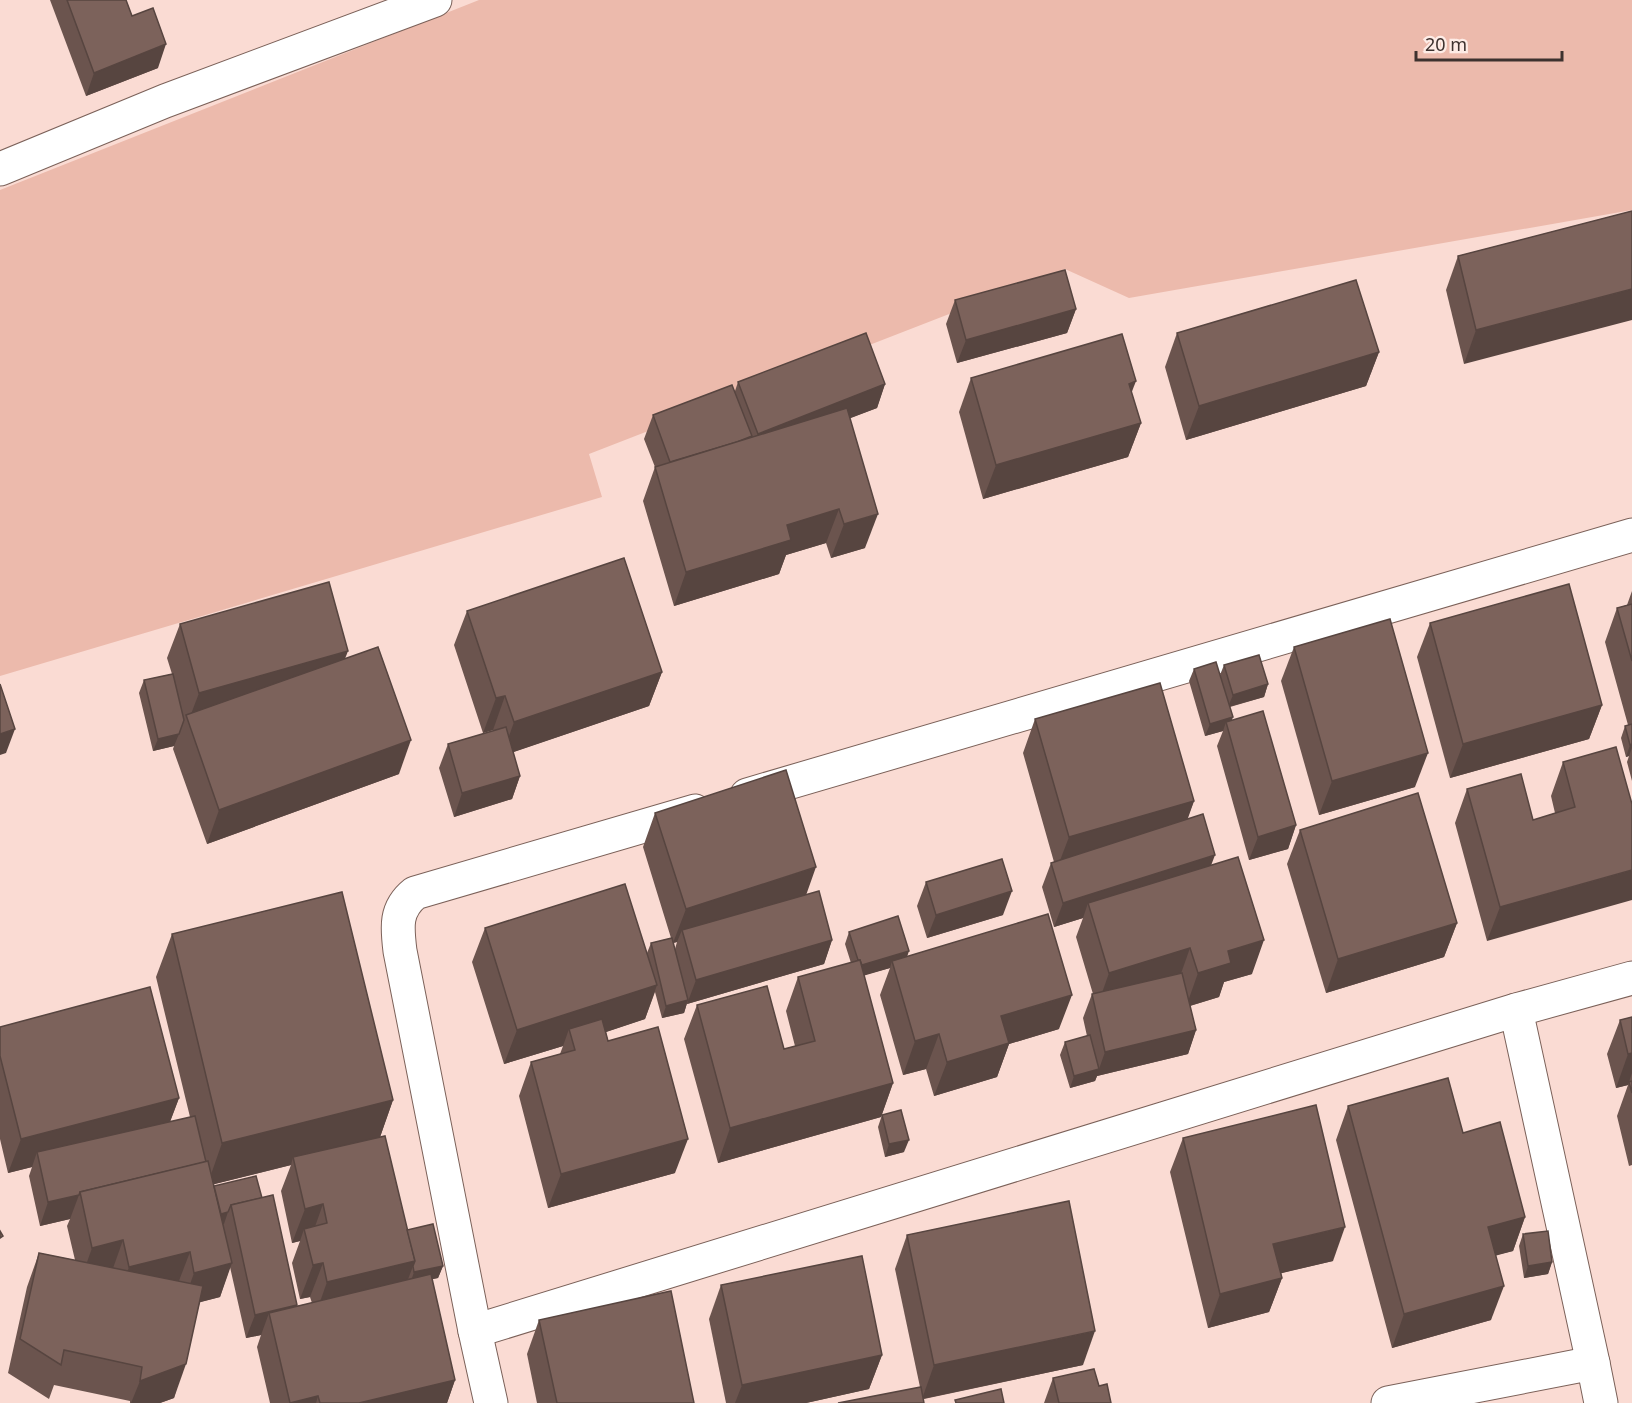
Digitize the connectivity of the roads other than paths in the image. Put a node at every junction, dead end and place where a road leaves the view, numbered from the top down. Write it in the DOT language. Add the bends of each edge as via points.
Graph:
graph roads {
  1 [pos="435,0"];
  2 [pos="0,169"];
  3 [pos="1632,535"];
  4 [pos="1632,978"];
  5 [pos="1516,1010"];
  6 [pos="474,1330"];
  7 [pos="1593,1363"];
  8 [pos="491,1403"];
  9 [pos="1388,1403"];
  10 [pos="1600,1403"];
  1 -- 2 [label="street" via="165,101"];
  3 -- 6 [label="street" via="415,893 399,913 397,932"];
  4 -- 5 [label="street"];
  5 -- 6 [label="street"];
  5 -- 7 [label="street"];
  6 -- 8 [label="street"];
  7 -- 9 [label="street"];
  7 -- 10 [label="street"];
}
